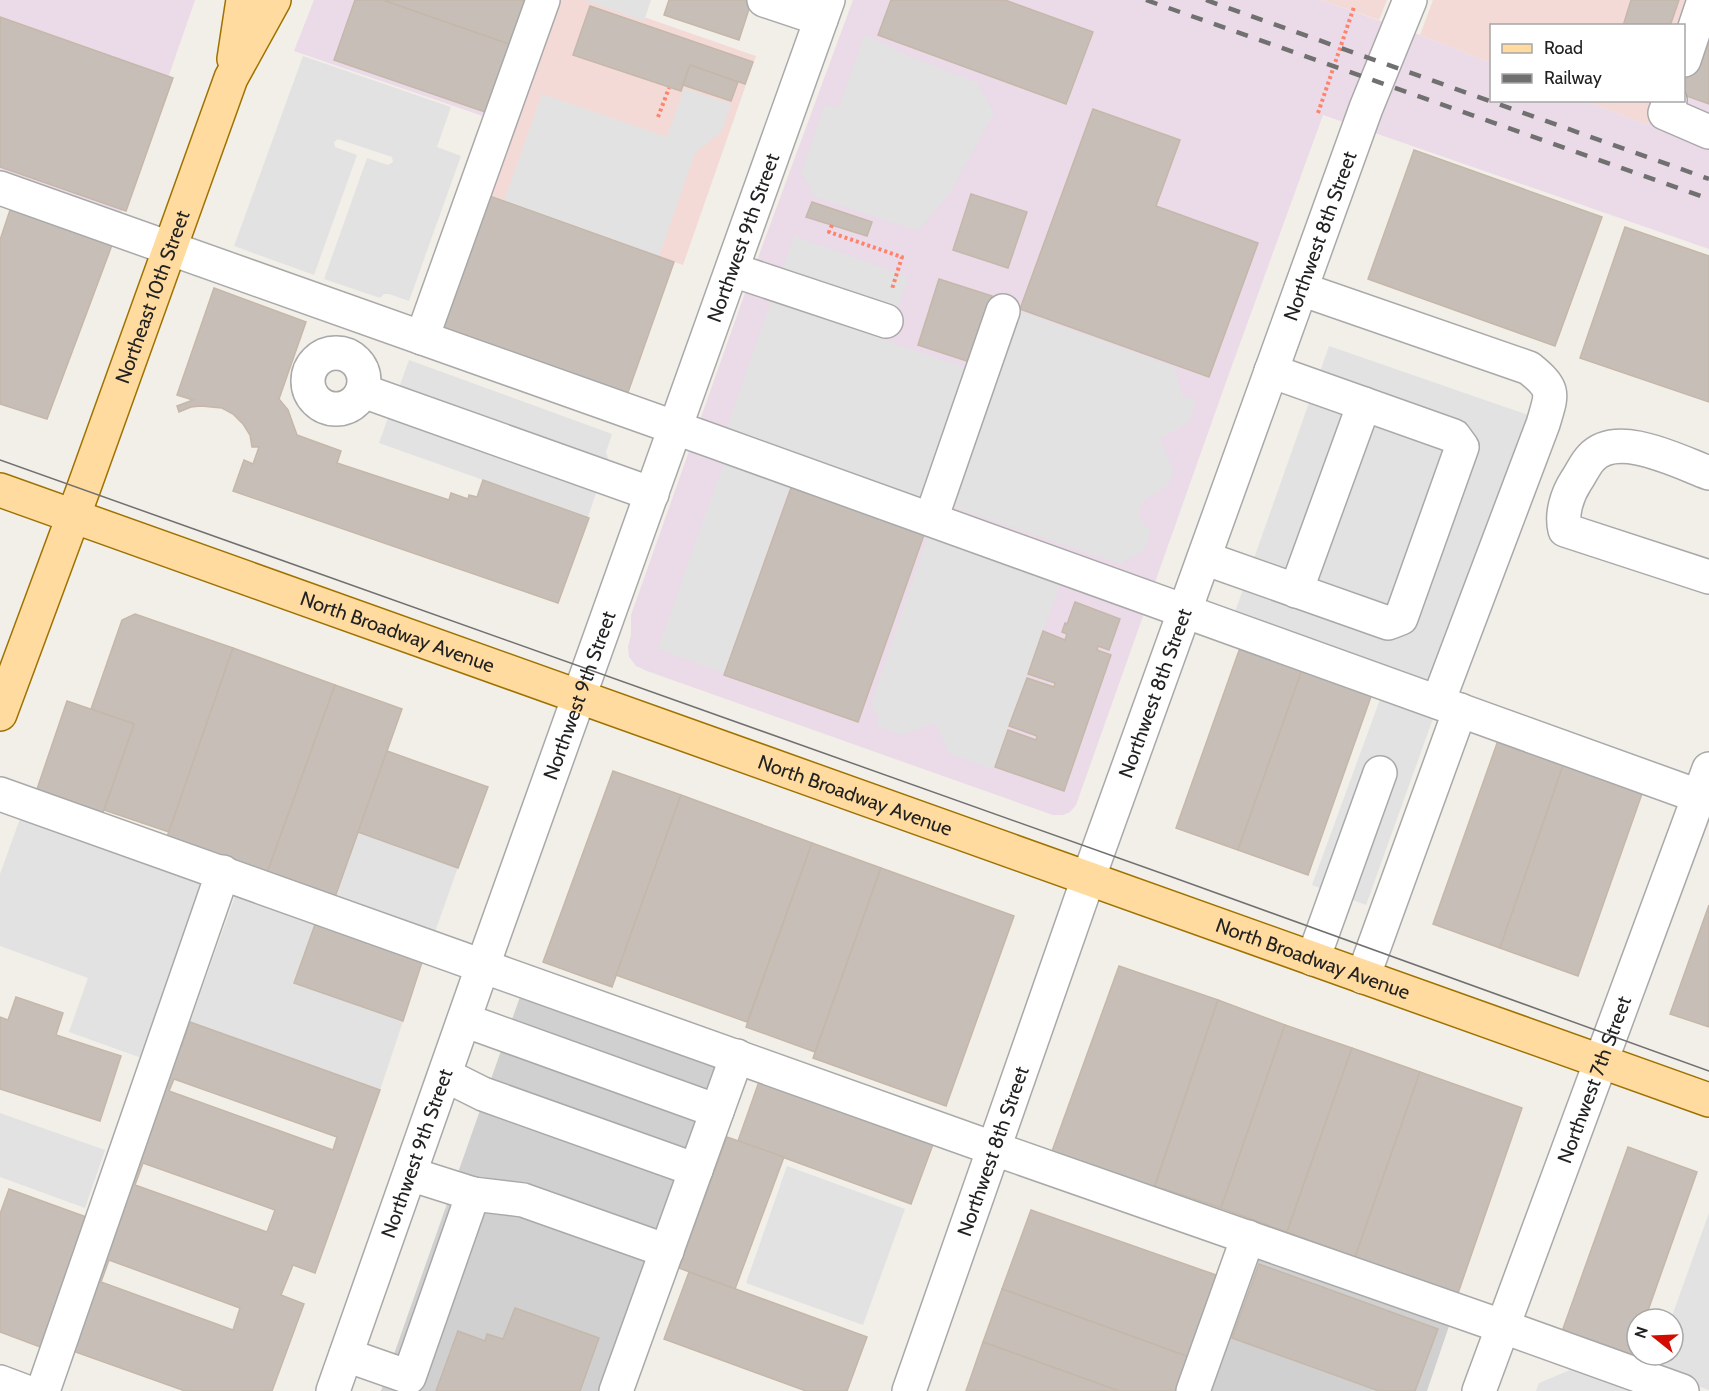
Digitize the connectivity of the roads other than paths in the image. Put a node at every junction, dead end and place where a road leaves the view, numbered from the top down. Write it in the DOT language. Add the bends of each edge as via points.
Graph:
graph roads {
  1 [pos="243,0"];
  2 [pos="274,0"];
  3 [pos="543,0"];
  4 [pos="764,0"];
  5 [pos="1410,0"];
  6 [pos="1704,0"];
  7 [pos="824,10"];
  8 [pos="1685,54"];
  9 [pos="231,78"];
  10 [pos="1669,102"];
  11 [pos="1709,132"];
  12 [pos="0,188"];
  13 [pos="170,249"];
  14 [pos="733,270"];
  15 [pos="1301,289"];
  16 [pos="1003,311"];
  17 [pos="361,316"];
  18 [pos="886,321"];
  19 [pos="422,338"];
  20 [pos="348,355"];
  21 [pos="1271,371"];
  22 [pos="363,391"];
  23 [pos="1364,404"];
  24 [pos="675,429"];
  25 [pos="1709,473"];
  26 [pos="0,490"];
  27 [pos="652,494"];
  28 [pos="73,516"];
  29 [pos="932,519"];
  30 [pos="1204,558"];
  31 [pos="1709,577"];
  32 [pos="1296,591"];
  33 [pos="1185,610"];
  34 [pos="579,698"];
  35 [pos="1449,706"];
  36 [pos="0,714"];
  37 [pos="1380,773"];
  38 [pos="1706,789"];
  39 [pos="0,794"];
  40 [pos="223,872"];
  41 [pos="1088,879"];
  42 [pos="1313,959"];
  43 [pos="483,965"];
  44 [pos="1363,977"];
  45 [pos="464,1020"];
  46 [pos="737,1056"];
  47 [pos="1601,1061"];
  48 [pos="445,1075"];
  49 [pos="1709,1100"];
  50 [pos="717,1111"];
  51 [pos="995,1149"];
  52 [pos="696,1170"];
  53 [pos="410,1174"];
  54 [pos="473,1194"];
  55 [pos="1248,1237"];
  56 [pos="667,1251"];
  57 [pos="1504,1327"];
  58 [pos="346,1355"];
  59 [pos="0,1383"];
  60 [pos="24,1391"];
  61 [pos="43,1391"];
  62 [pos="333,1391"];
  63 [pos="616,1391"];
  64 [pos="909,1391"];
  65 [pos="1193,1391"];
  66 [pos="1479,1391"];
  67 [pos="1682,1391"];
  1 -- 9 [label="main road, Northeast 10th Street"];
  2 -- 9 [label="main road, Northeast 10th Street"];
  3 -- 19 [label="street"];
  4 -- 7 [label="street"];
  5 -- 15 [label="street, Northwest 8th Street" via="1366,108"];
  6 -- 8 [label="street"];
  7 -- 14 [label="street, Northwest 9th Street"];
  9 -- 13 [label="main road, Northeast 10th Street"];
  10 -- 11 [label="street" via="1665,113"];
  12 -- 13 [label="street"];
  13 -- 17 [label="street"];
  13 -- 28 [label="main road, Northeast 10th Street"];
  14 -- 18 [label="street"];
  14 -- 24 [label="street, Northwest 9th Street"];
  15 -- 21 [label="street, Northwest 8th Street"];
  15 -- 35 [label="street" via="1529,368 1546,381 1551,397 1544,424"];
  16 -- 29 [label="street"];
  17 -- 19 [label="street"];
  17 -- 20 [label="street"];
  19 -- 24 [label="street"];
  20 -- 22 [label="street" via="360,366 365,382"];
  20 -- 22 [label="street" via="328,354 313,366 309,374 310,393 333,410 352,406"];
  21 -- 23 [label="street"];
  21 -- 30 [label="street, Northwest 8th Street"];
  22 -- 27 [label="street"];
  23 -- 32 [label="street"];
  23 -- 32 [label="street" via="1454,436 1462,447 1401,618 1388,623"];
  24 -- 27 [label="street, Northwest 9th Street"];
  24 -- 29 [label="street"];
  25 -- 31 [label="street" via="1641,448 1612,446 1591,456 1570,491 1563,520 1565,530"];
  26 -- 28 [label="main road, North Broadway Avenue"];
  27 -- 34 [label="street, Northwest 9th Street"];
  28 -- 34 [label="main road, North Broadway Avenue"];
  28 -- 36 [label="main road, Northeast 10th Street"];
  29 -- 33 [label="street"];
  30 -- 32 [label="street"];
  30 -- 33 [label="street, Northwest 8th Street"];
  33 -- 35 [label="street"];
  33 -- 41 [label="street, Northwest 8th Street"];
  34 -- 41 [label="main road, North Broadway Avenue"];
  34 -- 43 [label="street, Northwest 9th Street"];
  35 -- 38 [label="street"];
  35 -- 44 [label="street"];
  37 -- 42 [label="street"];
  38 -- 47 [label="street, Northwest 7th Street"];
  39 -- 40 [label="street"];
  40 -- 43 [label="street"];
  40 -- 61 [label="street"];
  41 -- 42 [label="main road, North Broadway Avenue"];
  41 -- 51 [label="street, Northwest 8th Street"];
  42 -- 44 [label="main road, North Broadway Avenue"];
  43 -- 45 [label="street, Northwest 9th Street"];
  43 -- 46 [label="street"];
  44 -- 47 [label="main road, North Broadway Avenue"];
  45 -- 48 [label="street, Northwest 9th Street"];
  45 -- 50 [label="street"];
  46 -- 50 [label="street"];
  46 -- 51 [label="street"];
  47 -- 49 [label="main road, North Broadway Avenue"];
  47 -- 57 [label="street, Northwest 7th Street"];
  48 -- 52 [label="street" via="483,1094"];
  48 -- 53 [label="street, Northwest 9th Street"];
  50 -- 52 [label="street"];
  51 -- 55 [label="street"];
  51 -- 64 [label="street, Northwest 8th Street"];
  52 -- 56 [label="street"];
  53 -- 54 [label="street"];
  53 -- 58 [label="street, Northwest 9th Street"];
  54 -- 56 [label="street" via="523,1200"];
  54 -- 58 [label="street" via="409,1377"];
  55 -- 57 [label="street"];
  55 -- 65 [label="street"];
  56 -- 63 [label="street"];
  57 -- 66 [label="street, Northwest 7th Street"];
  57 -- 67 [label="street"];
  58 -- 62 [label="street, Northwest 9th Street"];
  59 -- 60 [label="street"];
}
